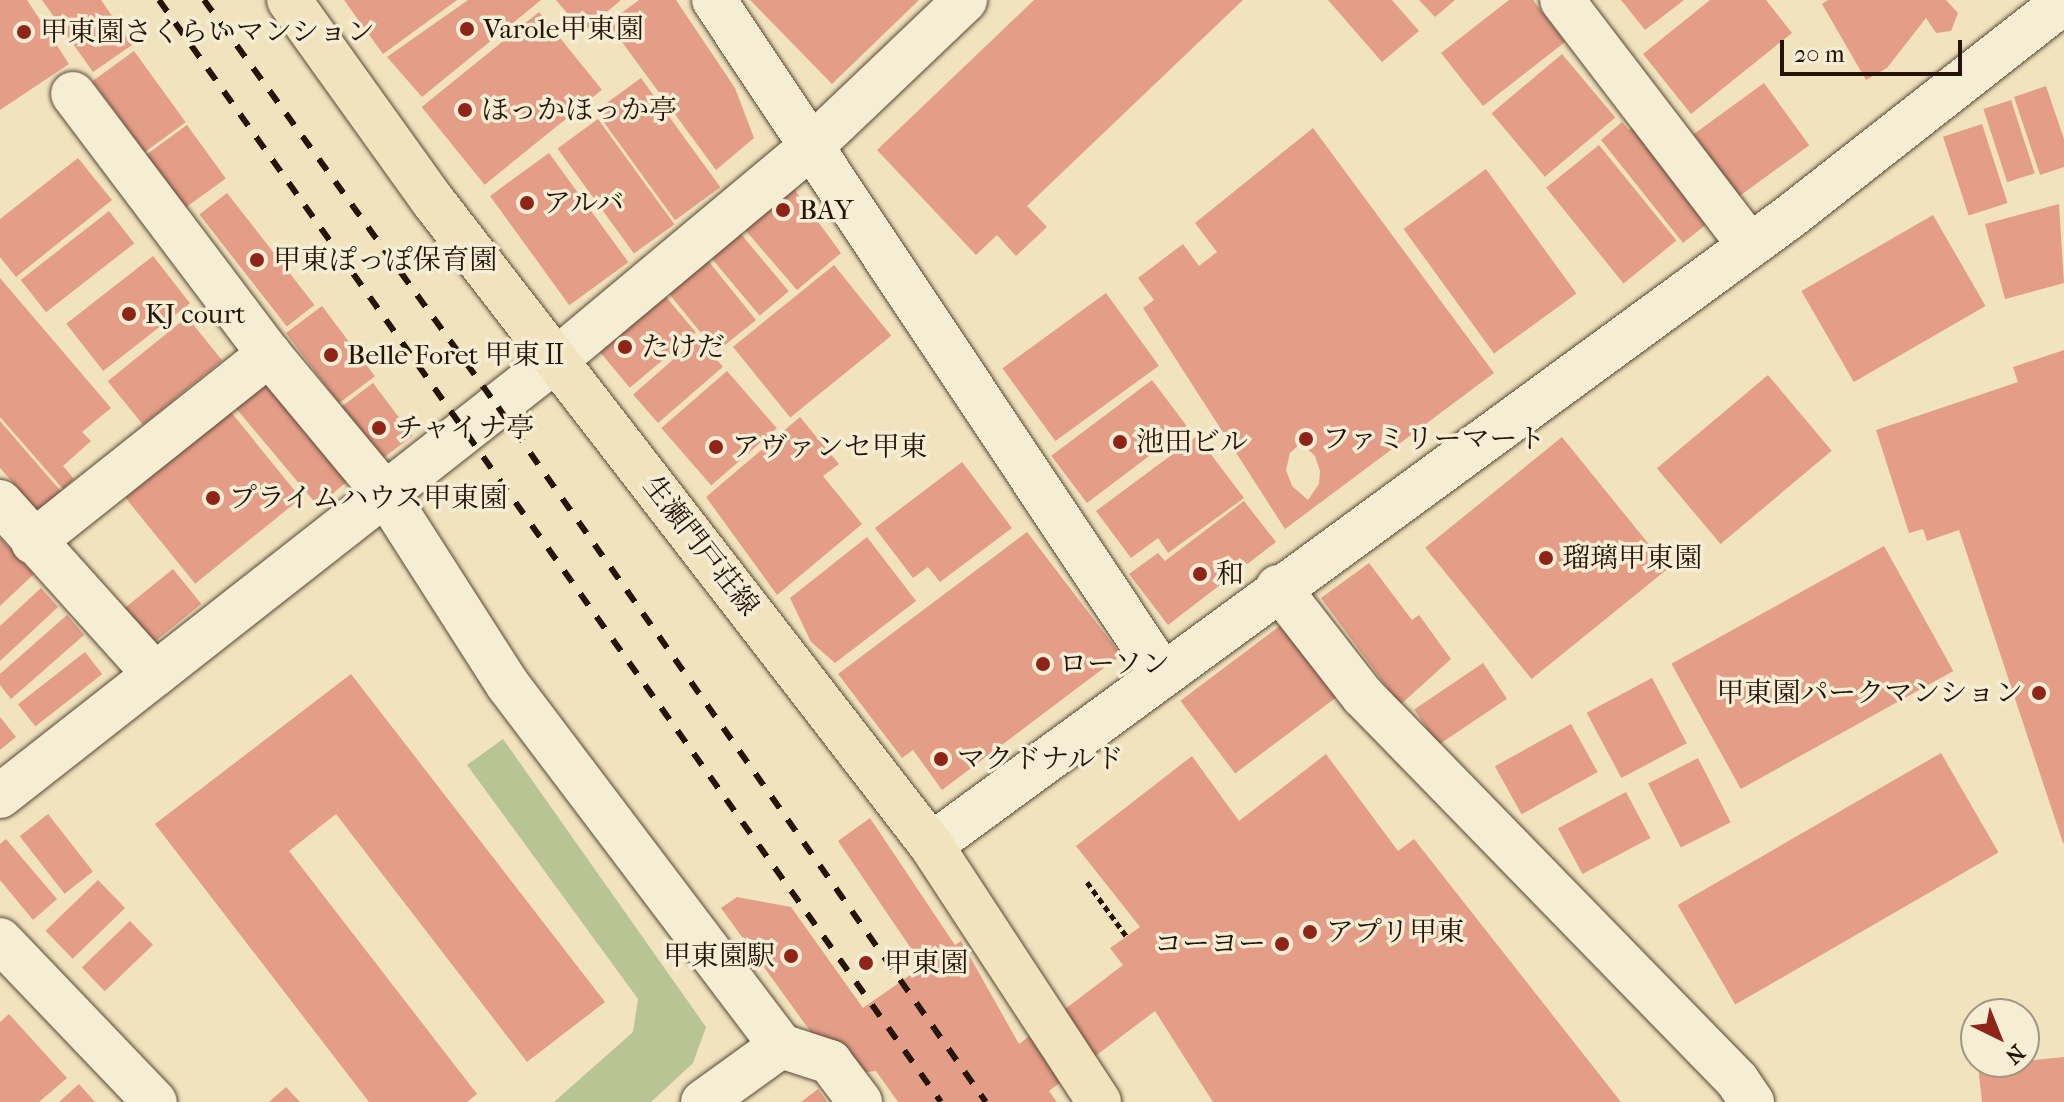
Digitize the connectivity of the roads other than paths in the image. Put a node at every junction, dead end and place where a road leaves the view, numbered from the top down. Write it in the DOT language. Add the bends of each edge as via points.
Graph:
graph roads {
  1 [pos="289,0"];
  2 [pos="714,0"];
  3 [pos="965,0"];
  4 [pos="1562,0"];
  5 [pos="2064,2"];
  6 [pos="73,94"];
  7 [pos="813,145"];
  8 [pos="1749,245"];
  9 [pos="269,354"];
  10 [pos="557,359"];
  11 [pos="387,496"];
  12 [pos="0,502"];
  13 [pos="33,542"];
  14 [pos="1278,587"];
  15 [pos="1161,672"];
  16 [pos="155,675"];
  17 [pos="0,796"];
  18 [pos="931,845"];
  19 [pos="0,940"];
  20 [pos="781,1046"];
  21 [pos="155,1102"];
  22 [pos="703,1102"];
  23 [pos="860,1102"];
  24 [pos="1099,1102"];
  25 [pos="1752,1102"];
  1 -- 10 [label="main road, 生瀬門戸荘線" via="433,201"];
  2 -- 7 [label="street"];
  3 -- 7 [label="street"];
  4 -- 8 [label="street"];
  5 -- 8 [label="street"];
  6 -- 9 [label="street"];
  7 -- 10 [label="street"];
  7 -- 15 [label="street"];
  8 -- 14 [label="street"];
  9 -- 11 [label="street"];
  9 -- 13 [label="street"];
  10 -- 11 [label="street"];
  10 -- 18 [label="main road, 生瀬門戸荘線"];
  11 -- 16 [label="street"];
  11 -- 20 [label="street" via="508,685"];
  12 -- 13 [label="street"];
  13 -- 16 [label="street"];
  14 -- 15 [label="street"];
  14 -- 25 [label="street" via="1363,696 1737,1080"];
  15 -- 18 [label="street"];
  16 -- 17 [label="street"];
  18 -- 24 [label="main road, 生瀬門戸荘線"];
  19 -- 21 [label="street"];
  20 -- 22 [label="street"];
  20 -- 23 [label="street" via="830,1062"];
}
